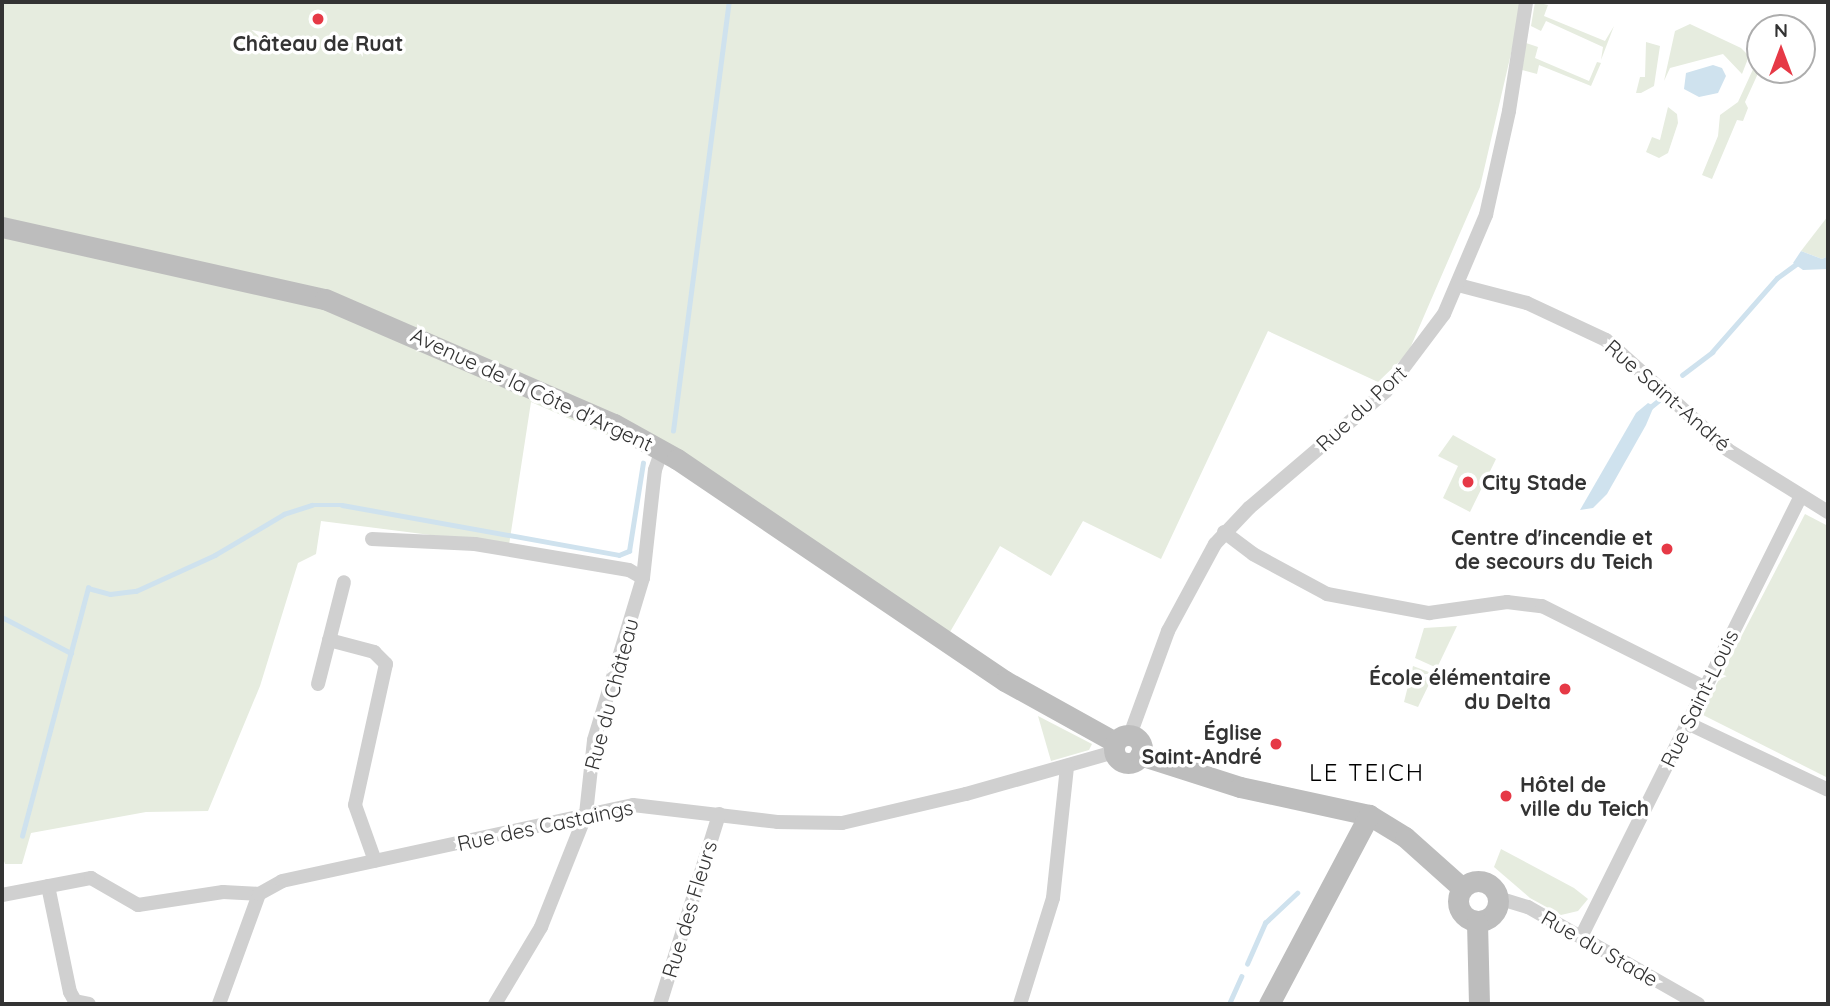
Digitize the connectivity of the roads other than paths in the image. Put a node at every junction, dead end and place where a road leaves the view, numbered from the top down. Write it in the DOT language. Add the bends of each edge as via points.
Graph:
graph roads {
  1 [pos="1525,2"];
  2 [pos="2,227"];
  3 [pos="1458,285"];
  4 [pos="662,450"];
  5 [pos="1800,497"];
  6 [pos="1828,512"];
  7 [pos="1224,532"];
  8 [pos="372,538"];
  9 [pos="643,578"];
  10 [pos="344,582"];
  11 [pos="329,640"];
  12 [pos="318,684"];
  13 [pos="1704,687"];
  14 [pos="1685,722"];
  15 [pos="1120,743"];
  16 [pos="1067,766"];
  17 [pos="1828,790"];
  18 [pos="586,814"];
  19 [pos="719,814"];
  20 [pos="1369,815"];
  21 [pos="374,861"];
  22 [pos="48,886"];
  23 [pos="1462,887"];
  24 [pos="258,894"];
  25 [pos="2,895"];
  26 [pos="1498,898"];
  27 [pos="1477,922"];
  28 [pos="1581,937"];
  29 [pos="79,1003"];
  30 [pos="219,1004"];
  31 [pos="495,1004"];
  32 [pos="660,1004"];
  33 [pos="1020,1004"];
  34 [pos="1269,1004"];
  35 [pos="1479,1004"];
  36 [pos="1698,1004"];
  1 -- 3 [label="street, Rue du Port" via="1509,111 1486,215"];
  2 -- 4 [label="main road, Avenue de la Côte d'Argent" via="334,302 614,424"];
  3 -- 5 [label="street, Rue Saint-André" via="1527,303 1599,336 1728,450"];
  3 -- 7 [label="street, Rue du Port" via="1433,333 1386,391"];
  4 -- 9 [label="street, Rue du Château" via="655,470"];
  4 -- 15 [label="main road, Avenue de la Côte d'Argent" via="980,664"];
  5 -- 6 [label="street, Rue Saint-André"];
  5 -- 13 [label="street, Rue Saint-Louis"];
  7 -- 13 [label="street" via="1275,568 1334,596 1429,613 1507,602 1542,606"];
  7 -- 15 [label="street, Rue du Port" via="1176,613"];
  8 -- 9 [label="street" via="475,544 629,570"];
  9 -- 18 [label="street, Rue du Château" via="594,740"];
  10 -- 11 [label="street"];
  11 -- 12 [label="street"];
  11 -- 21 [label="street" via="374,652 386,664 355,805"];
  13 -- 14 [label="street, Rue Saint-Louis"];
  14 -- 17 [label="street"];
  14 -- 28 [label="street, Rue Saint-Louis"];
  15 -- 16 [label="street, Rue des Castaings"];
  15 -- 20 [label="main road" via="1126,762 1140,755 1240,786"];
  16 -- 19 [label="street, Rue des Castaings" via="842,823"];
  16 -- 33 [label="street" via="1055,887"];
  18 -- 19 [label="street, Rue des Castaings" via="644,805"];
  18 -- 21 [label="street, Rue des Castaings"];
  18 -- 31 [label="street, Rue du Château" via="541,927"];
  19 -- 32 [label="street, Rue des Fleurs"];
  20 -- 23 [label="main road" via="1405,837"];
  20 -- 34 [label="main road"];
  21 -- 24 [label="street, Rue des Castaings" via="282,881"];
  22 -- 24 [label="street" via="96,879 144,905 223,892"];
  22 -- 25 [label="street"];
  22 -- 29 [label="street"];
  23 -- 26 [label="main road" via="1480,881 1492,887"];
  23 -- 27 [label="main road" via="1458,906 1465,917"];
  24 -- 30 [label="street"];
  26 -- 27 [label="main road" via="1493,915"];
  26 -- 28 [label="street, Rue du Stade" via="1528,907"];
  27 -- 35 [label="main road"];
  28 -- 36 [label="street, Rue du Stade"];
}
